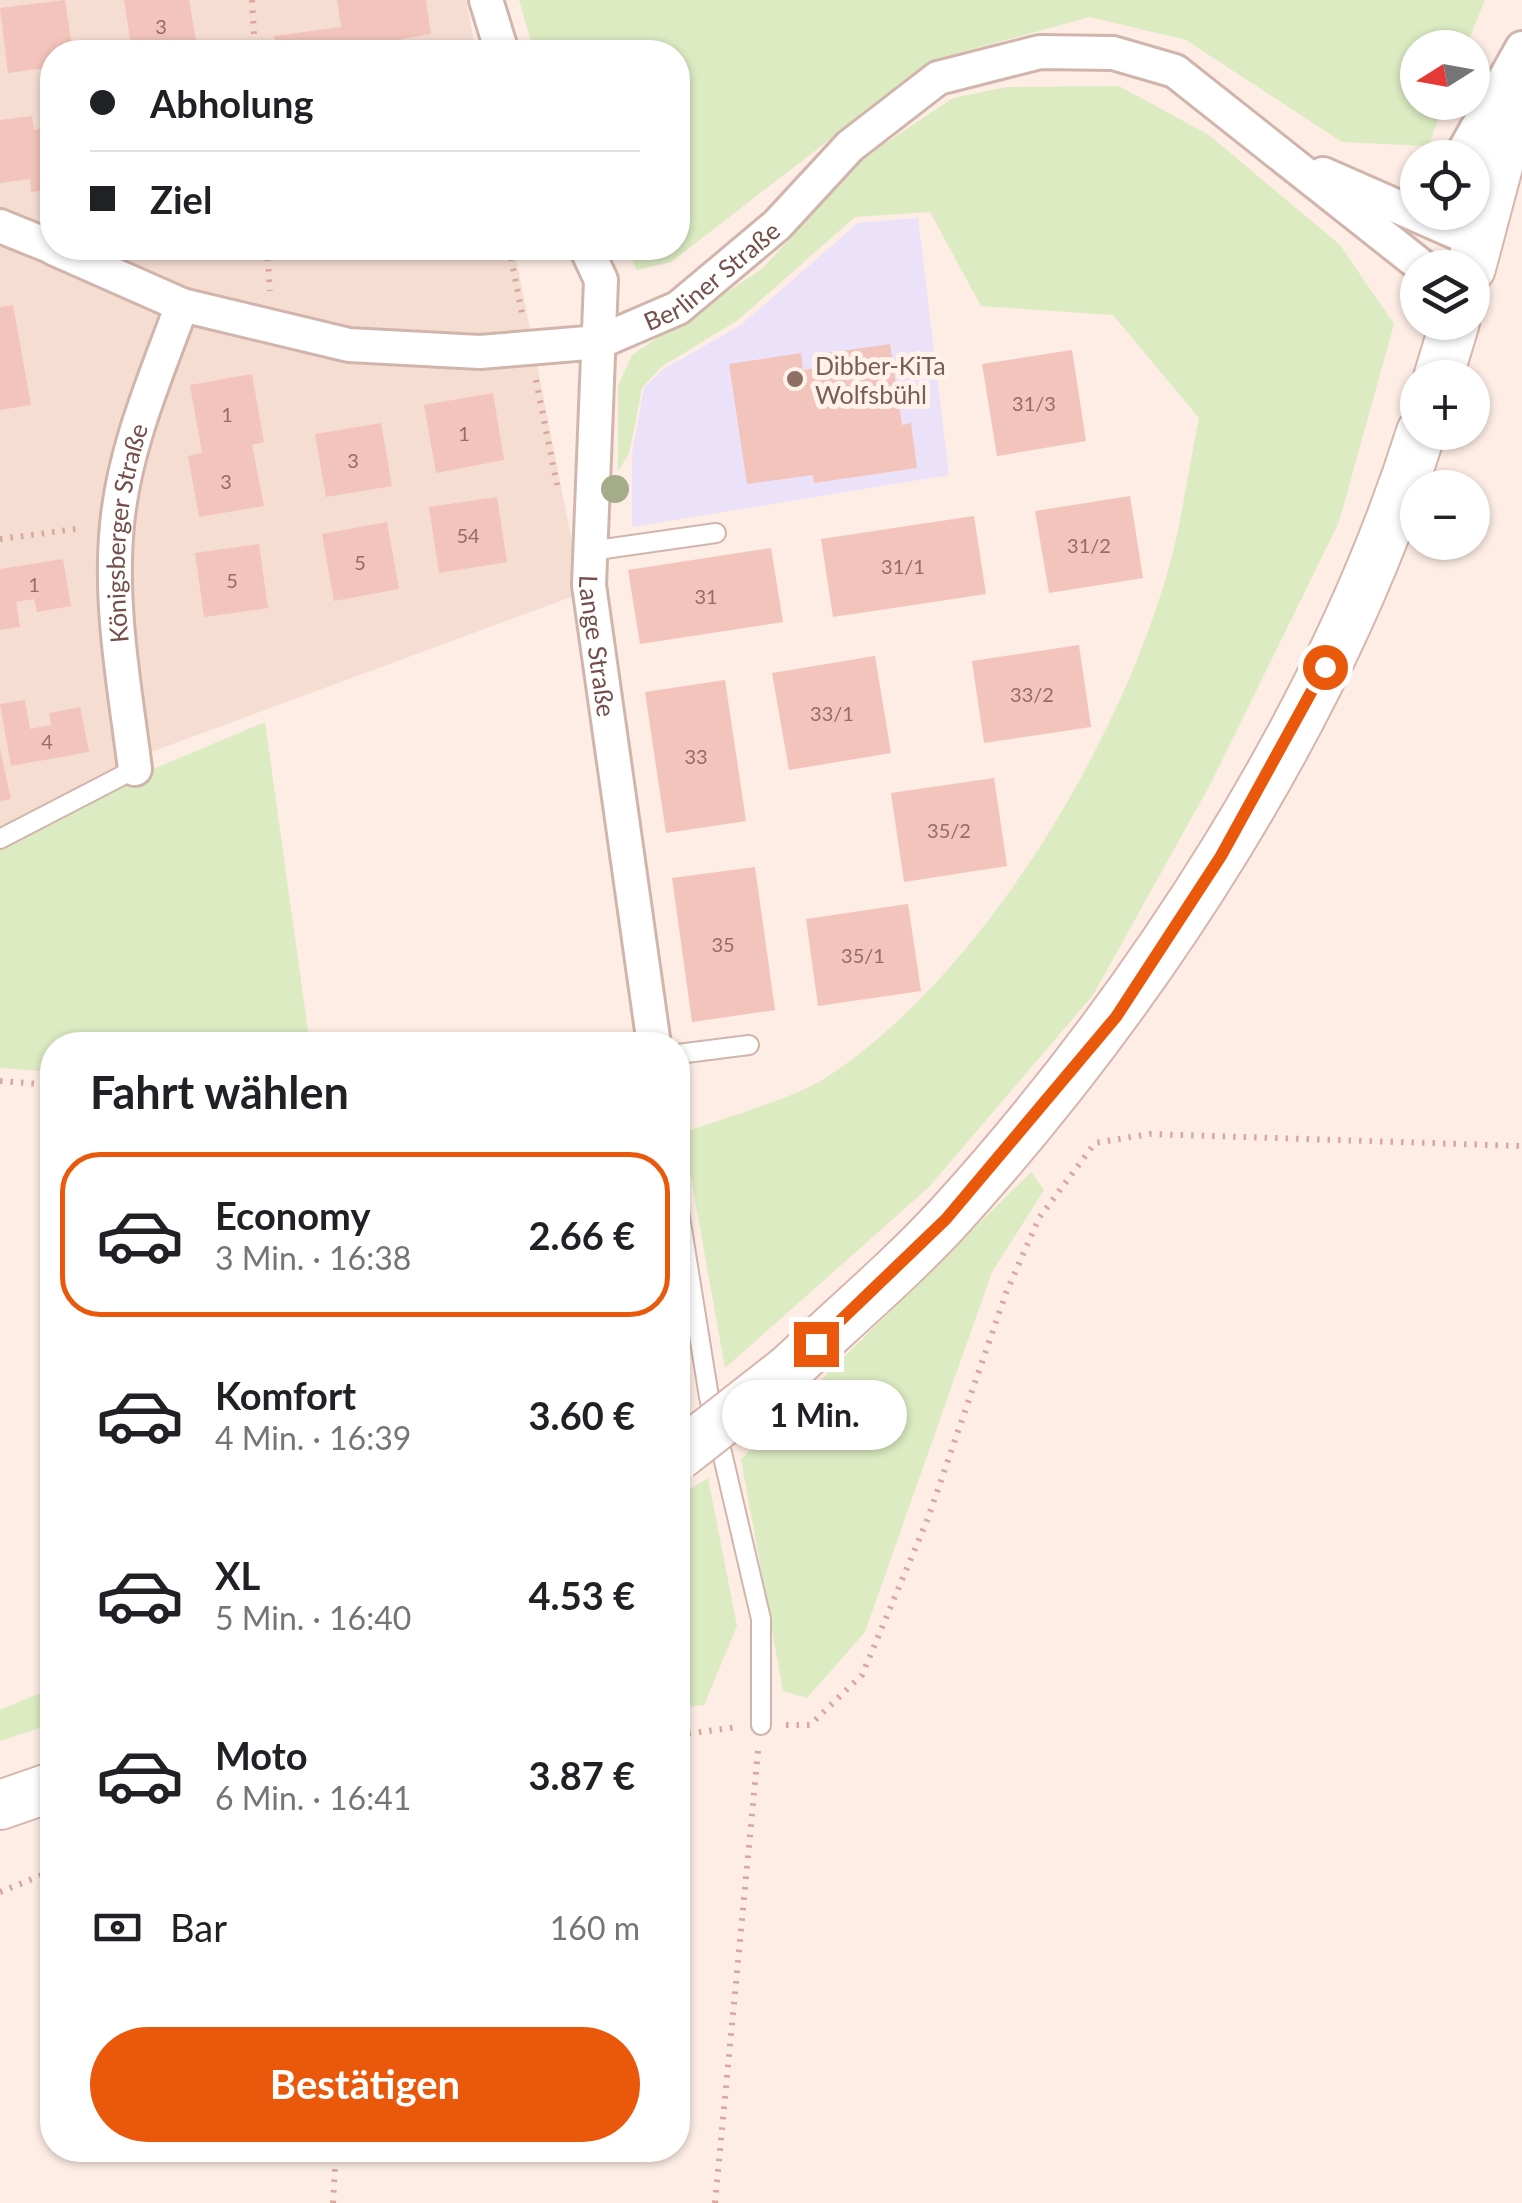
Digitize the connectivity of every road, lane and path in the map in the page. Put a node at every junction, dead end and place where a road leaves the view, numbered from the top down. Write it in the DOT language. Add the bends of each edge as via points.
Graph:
graph roads {
  1 [pos="252,0"];
  2 [pos="486,0"];
  3 [pos="255,40"];
  4 [pos="498,40"];
  5 [pos="1522,48"];
  6 [pos="1522,76"];
  7 [pos="1470,140"];
  8 [pos="1296,163"];
  9 [pos="1400,194"];
  10 [pos="1385,199"];
  11 [pos="0,226"];
  12 [pos="40,242"];
  13 [pos="1402,250"];
  14 [pos="1466,250"];
  15 [pos="1475,250"];
  16 [pos="82,260"];
  17 [pos="512,260"];
  18 [pos="591,260"];
  19 [pos="182,305"];
  20 [pos="599,342"];
  21 [pos="530,348"];
  22 [pos="1415,450"];
  23 [pos="559,499"];
  24 [pos="116,524"];
  25 [pos="716,533"];
  26 [pos="0,539"];
  27 [pos="590,551"];
  28 [pos="134,769"];
  29 [pos="0,840"];
  30 [pos="652,1032"];
  31 [pos="749,1045"];
  32 [pos="690,1052"];
  33 [pos="0,1080"];
  34 [pos="40,1084"];
  35 [pos="1522,1146"];
  36 [pos="690,1281"];
  37 [pos="690,1447"];
  38 [pos="760,1725"];
  39 [pos="690,1734"];
  40 [pos="40,1791"];
  41 [pos="0,1805"];
  42 [pos="40,1876"];
  43 [pos="0,1892"];
  44 [pos="335,2162"];
  45 [pos="333,2203"];
  46 [pos="714,2203"];
  1 -- 3 [label="path"];
  2 -- 4 [label="street"];
  5 -- 7 [label="street"];
  6 -- 15 [label="main road"];
  8 -- 10 [label="street, Berliner Straße"];
  8 -- 13 [label="street, Berliner Straße"];
  8 -- 20 [label="street, Berliner Straße" via="1175,71 1114,53 1040,52 938,78 850,146 776,224 678,308"];
  9 -- 10 [label="street"];
  10 -- 14 [label="street, Berliner Straße"];
  11 -- 12 [label="street, Berliner Straße"];
  16 -- 19 [label="street, Berliner Straße"];
  17 -- 21 [label="path"];
  18 -- 20 [label="street, Lange Straße" via="600,280"];
  19 -- 21 [label="street, Berliner Straße" via="349,345"];
  19 -- 24 [label="street, Königsberger Straße" via="133,438"];
  20 -- 21 [label="street, Berliner Straße"];
  20 -- 27 [label="street, Lange Straße"];
  21 -- 23 [label="path"];
  22 -- 37 [label="main road, bridge" via="1325,667 1221,856 1116,1017 946,1219 789,1370"];
  24 -- 26 [label="path"];
  24 -- 28 [label="street, Königsberger Straße" via="115,598"];
  25 -- 27 [label="lane"];
  27 -- 30 [label="street, Lange Straße" via="588,585"];
  28 -- 29 [label="lane"];
  31 -- 32 [label="lane"];
  33 -- 34 [label="path"];
  35 -- 38 [label="path" via="1150,1134 1095,1142 1039,1218 1006,1292 928,1518 862,1676 810,1725"];
  36 -- 38 [label="lane" via="708,1396 761,1619"];
  38 -- 39 [label="path"];
  38 -- 46 [label="path"];
  40 -- 41 [label="main road"];
  42 -- 43 [label="path"];
  44 -- 45 [label="path"];
}
